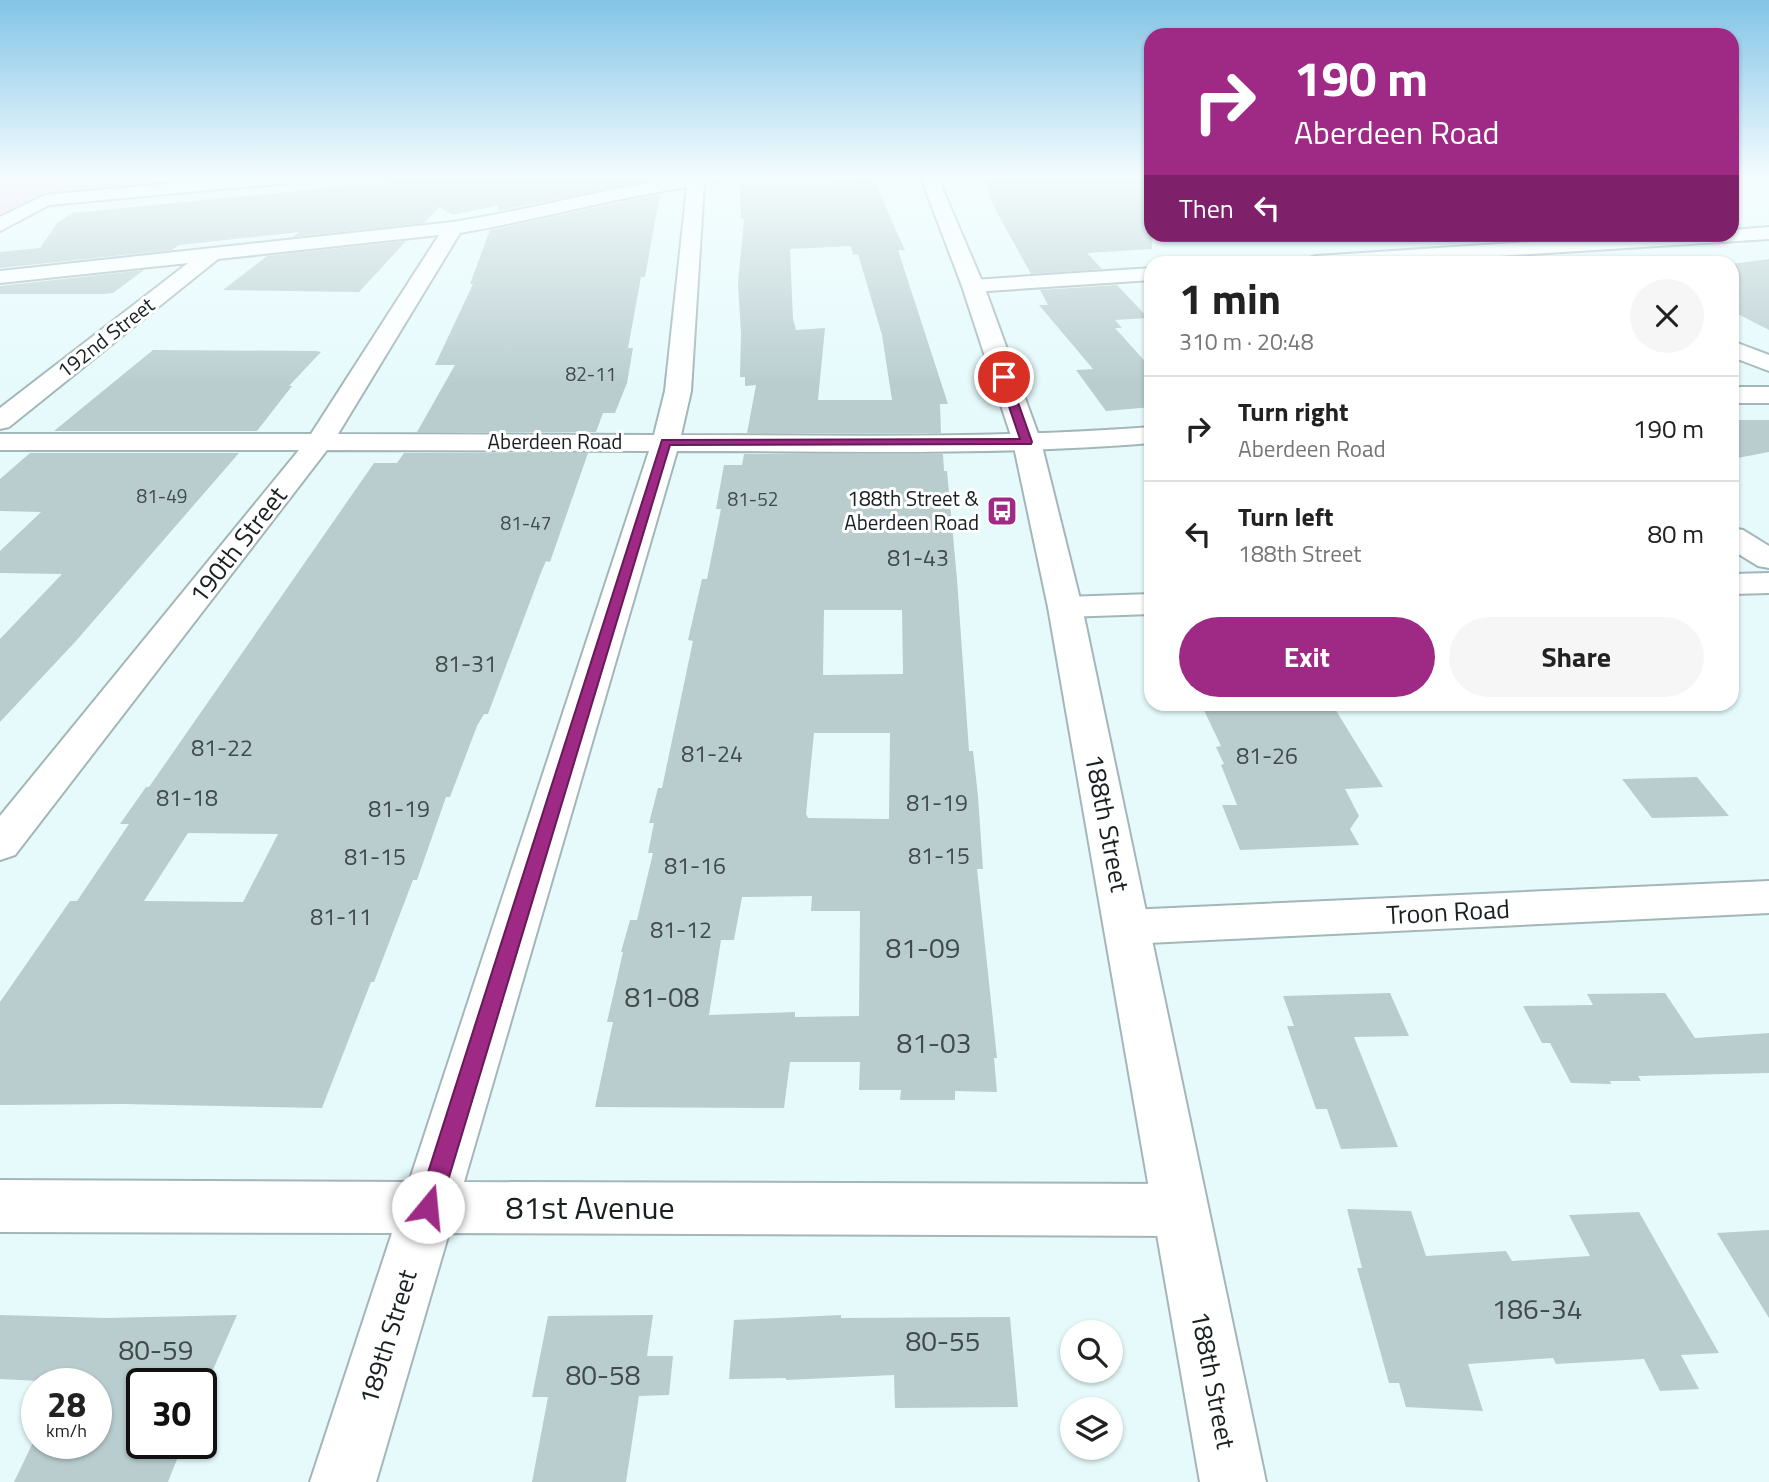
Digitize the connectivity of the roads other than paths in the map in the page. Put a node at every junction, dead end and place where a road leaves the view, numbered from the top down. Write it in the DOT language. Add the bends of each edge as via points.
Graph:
graph roads {
  1 [pos="281,247"];
  2 [pos="441,247"];
  3 [pos="695,247"];
  4 [pos="957,247"];
  5 [pos="1541,247"];
  6 [pos="1528,248"];
  7 [pos="211,255"];
  8 [pos="1407,256"];
  9 [pos="1545,256"];
  10 [pos="1144,275"];
  11 [pos="0,277"];
  12 [pos="973,286"];
  13 [pos="1739,351"];
  14 [pos="1769,364"];
  15 [pos="1739,395"];
  16 [pos="1769,395"];
  17 [pos="0,421"];
  18 [pos="1144,435"];
  19 [pos="0,442"];
  20 [pos="320,442"];
  21 [pos="666,442"];
  22 [pos="1027,442"];
  23 [pos="1739,541"];
  24 [pos="1769,559"];
  25 [pos="1769,583"];
  26 [pos="1739,584"];
  27 [pos="1144,604"];
  28 [pos="1065,607"];
  29 [pos="0,845"];
  30 [pos="1769,897"];
  31 [pos="1126,927"];
  32 [pos="0,1206"];
  33 [pos="428,1207"];
  34 [pos="1180,1210"];
  35 [pos="343,1482"];
  36 [pos="1233,1482"];
  1 -- 7 [label="street"];
  2 -- 20 [label="street, 190th Street"];
  3 -- 21 [label="street, 189th Street" via="678,391"];
  4 -- 12 [label="street, 188th Street"];
  5 -- 6 [label="street"];
  6 -- 8 [label="street"];
  6 -- 9 [label="street"];
  7 -- 11 [label="street"];
  7 -- 17 [label="street, 192nd Street"];
  10 -- 12 [label="street"];
  12 -- 22 [label="street, 188th Street"];
  13 -- 14 [label="street"];
  15 -- 16 [label="street"];
  18 -- 22 [label="street, Aberdeen Road"];
  19 -- 20 [label="street, Aberdeen Road"];
  20 -- 21 [label="street, Aberdeen Road"];
  20 -- 29 [label="street, 190th Street"];
  21 -- 22 [label="street, Aberdeen Road"];
  21 -- 33 [label="street, 189th Street"];
  22 -- 28 [label="street, 188th Street"];
  23 -- 24 [label="street"];
  25 -- 26 [label="street"];
  27 -- 28 [label="street"];
  28 -- 31 [label="street, 188th Street"];
  30 -- 31 [label="street, Troon Road"];
  31 -- 34 [label="street, 188th Street"];
  32 -- 33 [label="street, 81st Avenue"];
  33 -- 34 [label="street, 81st Avenue"];
  33 -- 35 [label="street, 189th Street"];
  34 -- 36 [label="street, 188th Street"];
}
